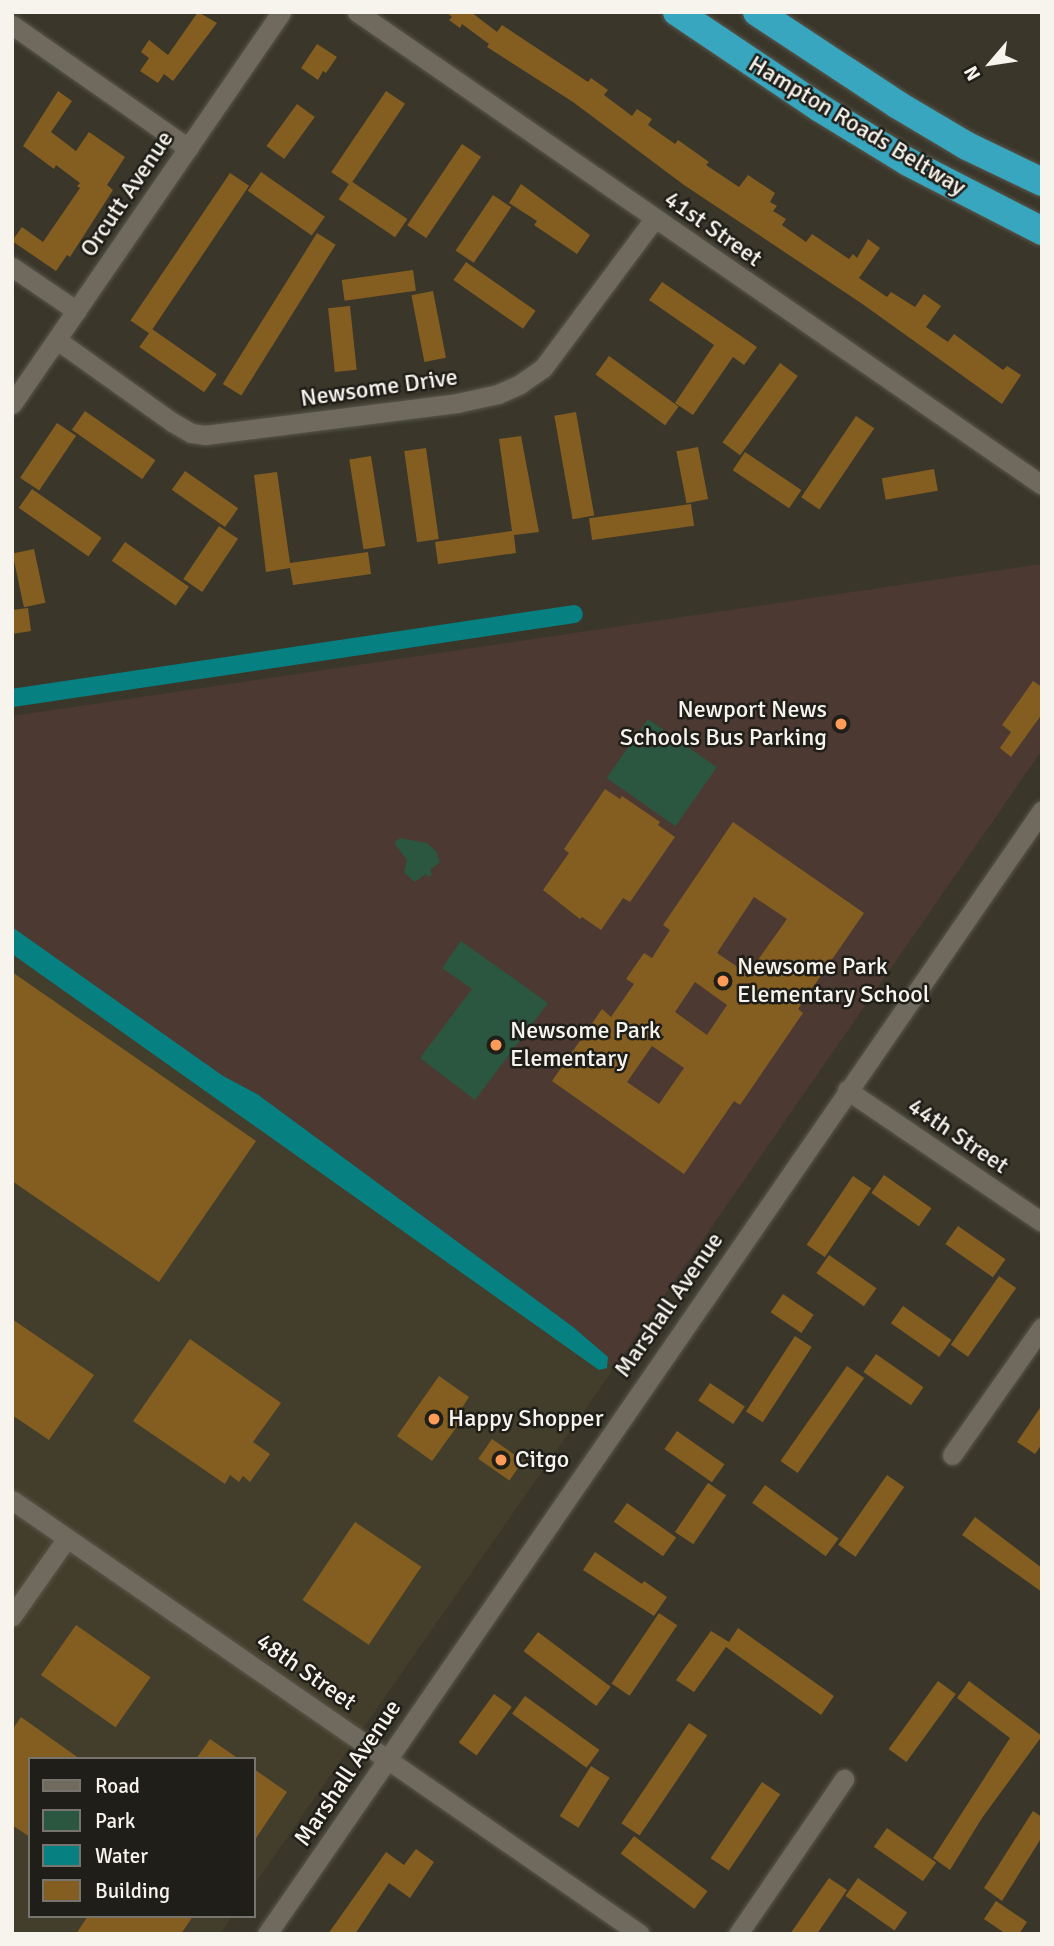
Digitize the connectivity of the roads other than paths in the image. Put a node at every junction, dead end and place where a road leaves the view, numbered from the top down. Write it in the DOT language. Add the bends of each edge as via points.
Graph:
graph roads {
  1 [pos="281,12"];
  2 [pos="357,12"];
  3 [pos="677,12"];
  4 [pos="757,12"];
  5 [pos="12,24"];
  6 [pos="188,148"];
  7 [pos="1042,183"];
  8 [pos="655,218"];
  9 [pos="1042,231"];
  10 [pos="12,267"];
  11 [pos="77,311"];
  12 [pos="57,340"];
  13 [pos="12,404"];
  14 [pos="1042,485"];
  15 [pos="1042,810"];
  16 [pos="847,1090"];
  17 [pos="1042,1222"];
  18 [pos="1042,1327"];
  19 [pos="952,1455"];
  20 [pos="12,1500"];
  21 [pos="67,1538"];
  22 [pos="12,1616"];
  23 [pos="387,1758"];
  24 [pos="844,1779"];
  25 [pos="267,1934"];
  26 [pos="640,1934"];
  27 [pos="738,1934"];
  1 -- 6 [label="street, Orcutt Avenue"];
  2 -- 8 [label="street, 41st Street"];
  3 -- 9 [label="highway, Hampton Roads Beltway" via="908,162"];
  4 -- 7 [label="highway, Hampton Roads Beltway" via="898,105"];
  5 -- 6 [label="street"];
  6 -- 11 [label="street, Orcutt Avenue"];
  8 -- 12 [label="street, Newsome Drive" via="543,368 498,394 457,403 205,435 191,433"];
  8 -- 14 [label="street, 41st Street"];
  10 -- 11 [label="street"];
  11 -- 12 [label="street, Orcutt Avenue"];
  12 -- 13 [label="street, Orcutt Avenue"];
  15 -- 16 [label="street, Marshall Avenue"];
  16 -- 17 [label="street, 44th Street"];
  16 -- 23 [label="street, Marshall Avenue"];
  18 -- 19 [label="street"];
  20 -- 21 [label="street, 48th Street"];
  21 -- 22 [label="street"];
  21 -- 23 [label="street, 48th Street"];
  23 -- 25 [label="street, Marshall Avenue"];
  23 -- 26 [label="street, 48th Street"];
  24 -- 27 [label="street"];
}
